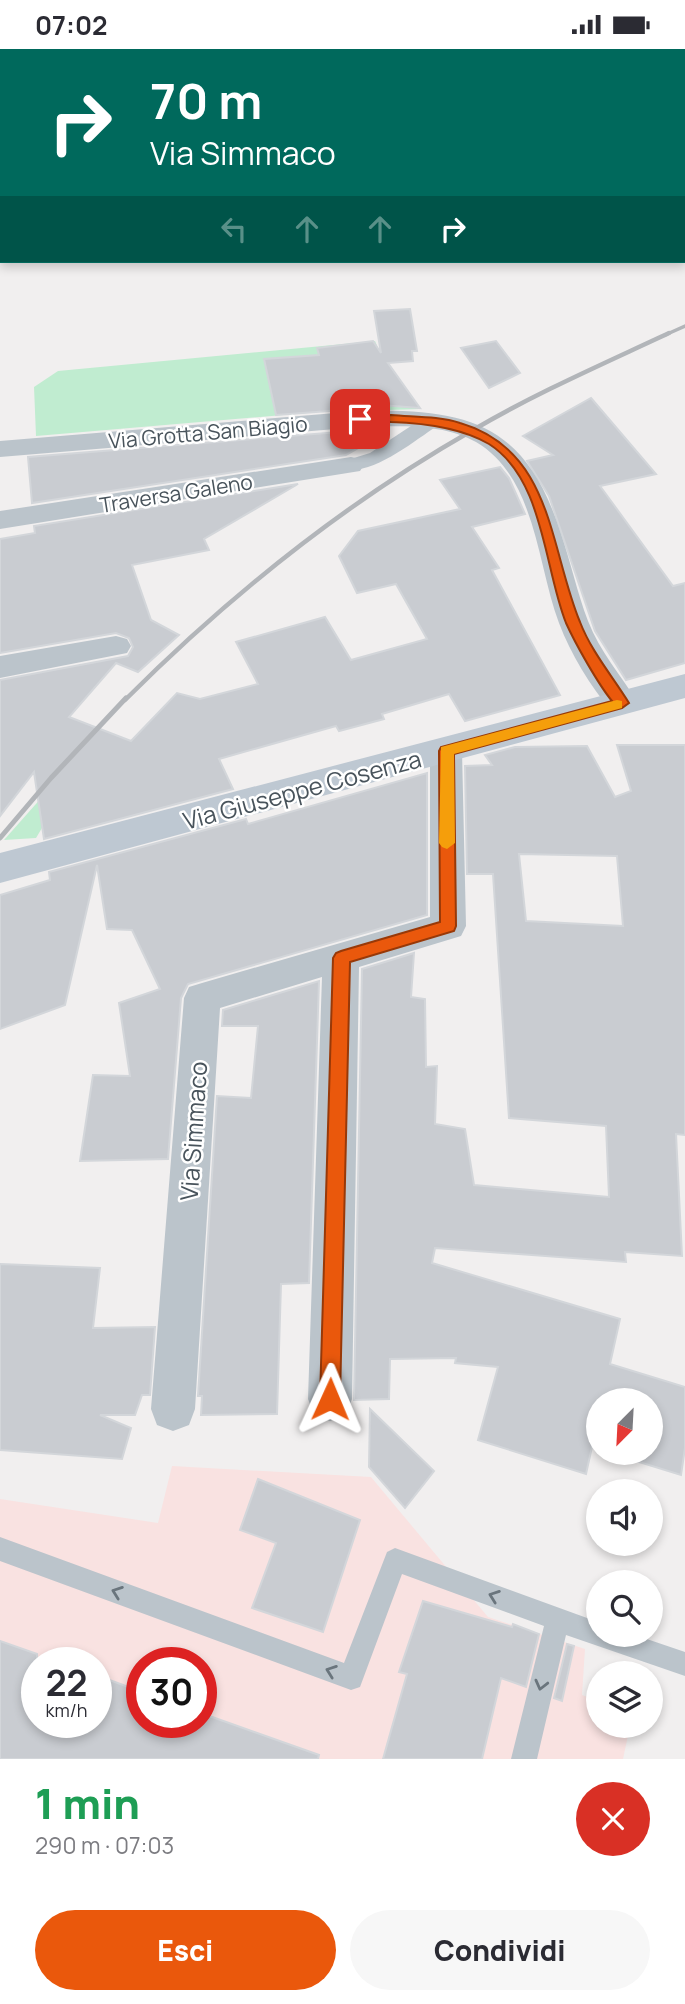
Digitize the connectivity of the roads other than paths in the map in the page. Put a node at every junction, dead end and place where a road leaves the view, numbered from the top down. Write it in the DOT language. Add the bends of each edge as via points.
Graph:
graph roads {
  1 [pos="430,422"];
  2 [pos="0,449"];
  3 [pos="351,465"];
  4 [pos="0,520"];
  5 [pos="116,646"];
  6 [pos="0,667"];
  7 [pos="685,686"];
  8 [pos="622,703"];
  9 [pos="446,751"];
  10 [pos="0,868"];
  11 [pos="341,958"];
  12 [pos="330,1399"];
  13 [pos="173,1409"];
  14 [pos="0,1549"];
  15 [pos="558,1619"];
  16 [pos="586,1629"];
  17 [pos="637,1647"];
  18 [pos="685,1664"];
  19 [pos="524,1759"];
  1 -- 2 [label="street, Via Grotta San Biagio" via="360,419"];
  1 -- 3 [label="street" via="377,457"];
  1 -- 8 [label="street, Via Grotta San Biagio" via="457,425 494,442 520,469 543,515 573,622"];
  3 -- 4 [label="street, Traversa Galeno"];
  5 -- 6 [label="street"];
  7 -- 8 [label="main road, Via Giuseppe Cosenza"];
  8 -- 9 [label="main road, Via Giuseppe Cosenza"];
  9 -- 10 [label="main road, Via Giuseppe Cosenza"];
  9 -- 11 [label="street, Via Simmaco" via="448,926"];
  11 -- 12 [label="street"];
  11 -- 13 [label="street, Via Simmaco" via="202,998"];
  15 -- 14 [label="lane, one-way" via="395,1560 351,1678"];
  15 -- 16 [label="lane"];
  15 -- 19 [label="lane, one-way"];
  17 -- 18 [label="lane"];
}
